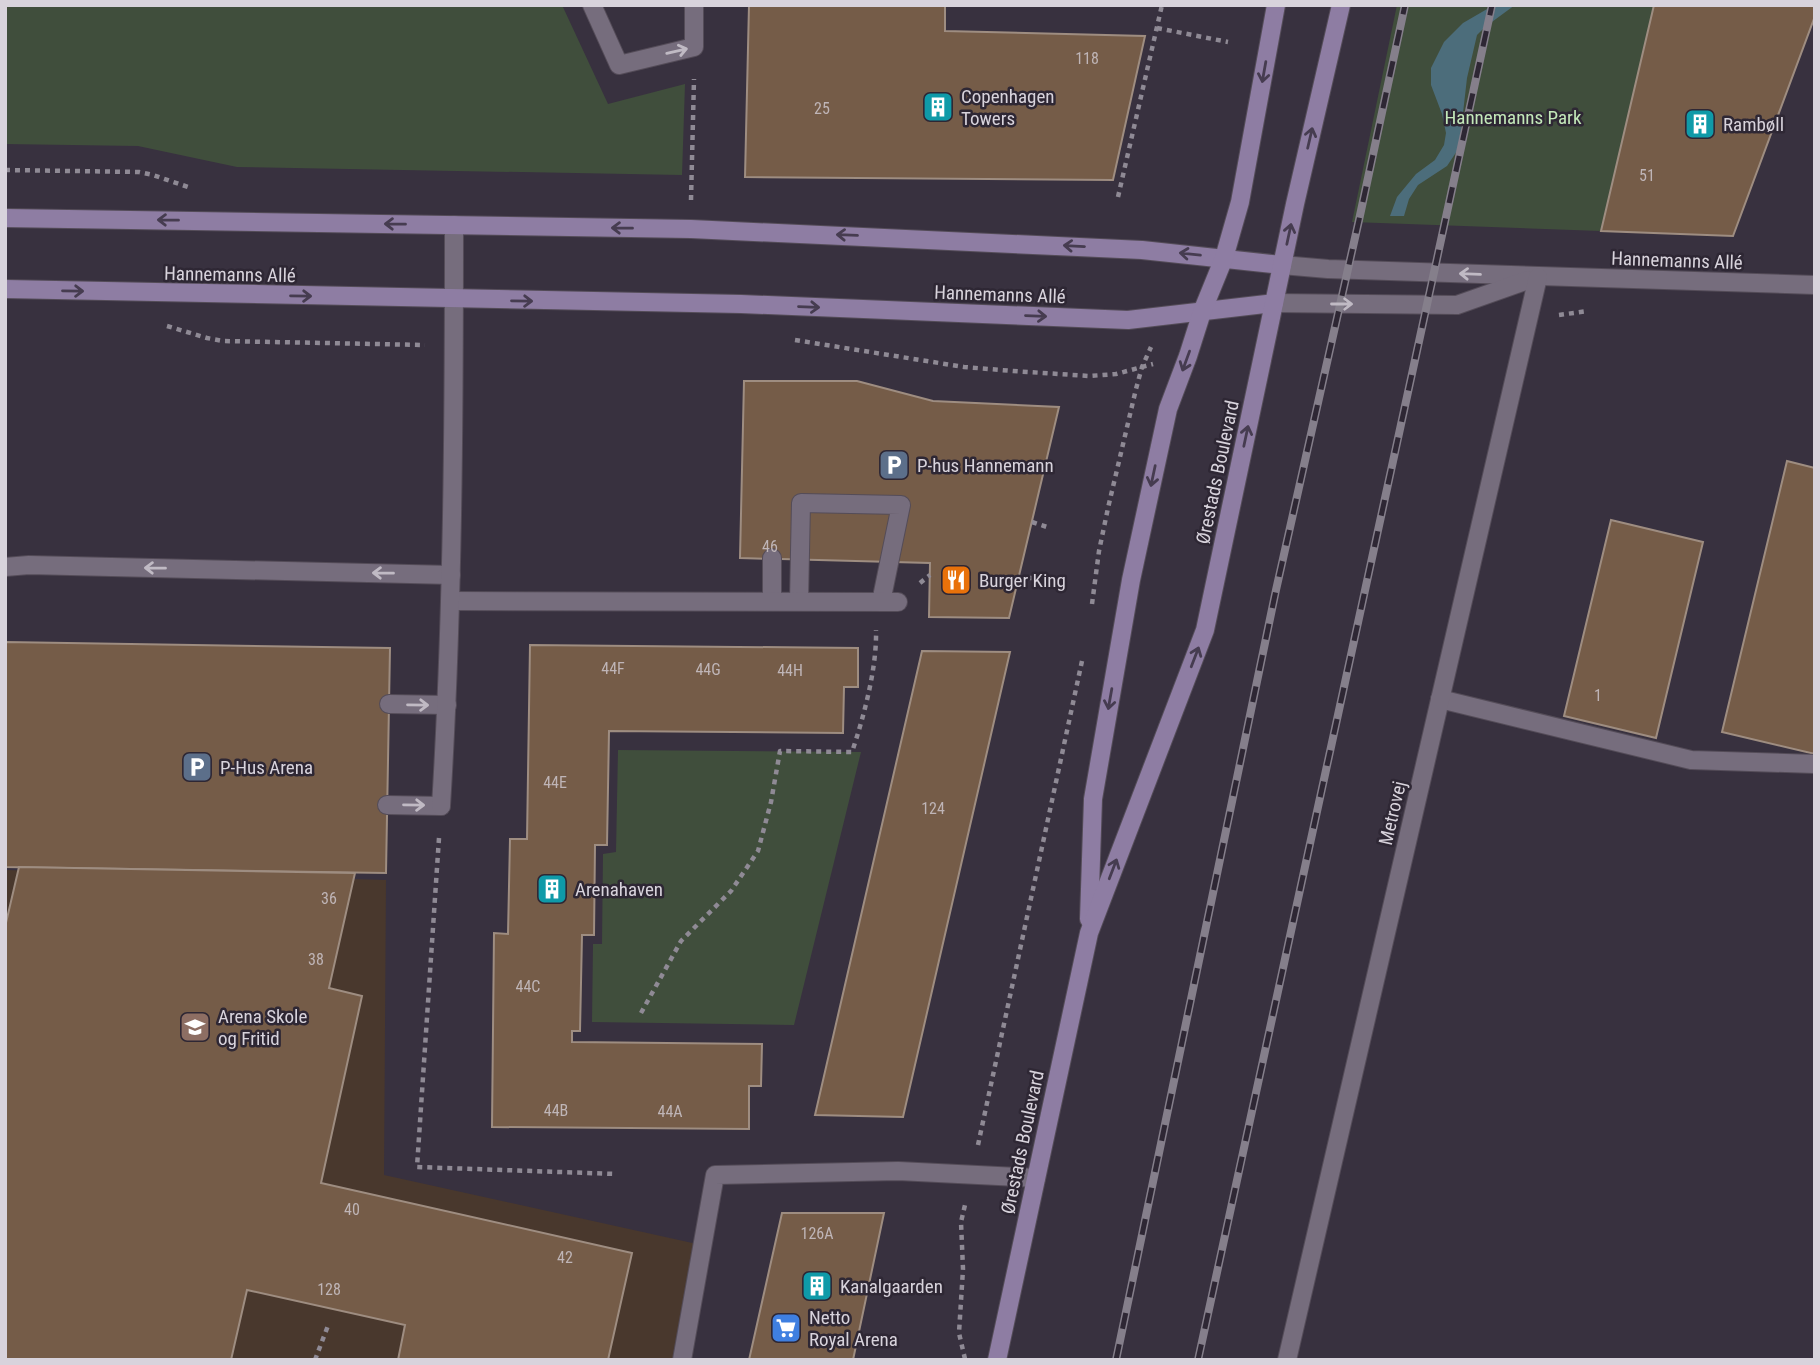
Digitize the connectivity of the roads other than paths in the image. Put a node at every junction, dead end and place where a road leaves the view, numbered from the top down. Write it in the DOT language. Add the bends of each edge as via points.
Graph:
graph roads {
  1 [pos="592,5"];
  2 [pos="694,5"];
  3 [pos="1276,5"];
  4 [pos="1341,5"];
  5 [pos="5,218"];
  6 [pos="454,225"];
  7 [pos="1224,258"];
  8 [pos="1282,265"];
  9 [pos="1538,276"];
  10 [pos="1815,285"];
  11 [pos="5,289"];
  12 [pos="454,299"];
  13 [pos="1274,303"];
  14 [pos="1202,312"];
  15 [pos="772,558"];
  16 [pos="5,567"];
  17 [pos="451,575"];
  18 [pos="772,600"];
  19 [pos="451,601"];
  20 [pos="799,601"];
  21 [pos="1440,699"];
  22 [pos="389,704"];
  23 [pos="447,705"];
  24 [pos="1815,764"];
  25 [pos="387,805"];
  26 [pos="1089,933"];
  27 [pos="1036,1178"];
  28 [pos="682,1360"];
  29 [pos="997,1360"];
  30 [pos="1287,1360"];
  1 -- 2 [label="street, one-way" via="618,65 694,47"];
  3 -- 7 [label="street, Ørestads Boulevard, one-way" via="1240,202"];
  8 -- 4 [label="street, Ørestads Boulevard, one-way"];
  6 -- 5 [label="street, Hannemanns Allé, one-way"];
  7 -- 6 [label="street, Hannemanns Allé, one-way" via="1115,248 691,229"];
  6 -- 12 [label="street"];
  7 -- 8 [label="street, Hannemanns Allé"];
  7 -- 14 [label="street, Ørestads Boulevard"];
  9 -- 8 [label="street, Hannemanns Allé, one-way"];
  8 -- 13 [label="street, Ørestads Boulevard"];
  9 -- 10 [label="street, Hannemanns Allé"];
  13 -- 9 [label="street, Hannemanns Allé, one-way" via="1457,305"];
  9 -- 21 [label="street, Metrovej"];
  11 -- 12 [label="street, Hannemanns Allé, one-way"];
  12 -- 14 [label="street, Hannemanns Allé, one-way" via="741,304 1128,320"];
  12 -- 17 [label="street"];
  13 -- 14 [label="street, Hannemanns Allé"];
  26 -- 13 [label="street, Ørestads Boulevard, one-way" via="1205,630"];
  14 -- 26 [label="street, Ørestads Boulevard, one-way" via="1168,409 1131,580 1093,799"];
  15 -- 18 [label="street"];
  17 -- 16 [label="street, one-way"];
  17 -- 19 [label="street"];
  18 -- 19 [label="street"];
  18 -- 20 [label="street"];
  19 -- 23 [label="street"];
  20 -- 20 [label="street" via="801,503 901,505 885,602"];
  21 -- 24 [label="street" via="1691,760"];
  21 -- 30 [label="street, Metrovej"];
  22 -- 23 [label="street, one-way"];
  25 -- 23 [label="street, one-way" via="441,806"];
  26 -- 27 [label="street, Ørestads Boulevard"];
  27 -- 28 [label="street" via="898,1171 715,1175"];
  27 -- 29 [label="street, Ørestads Boulevard"];
}
